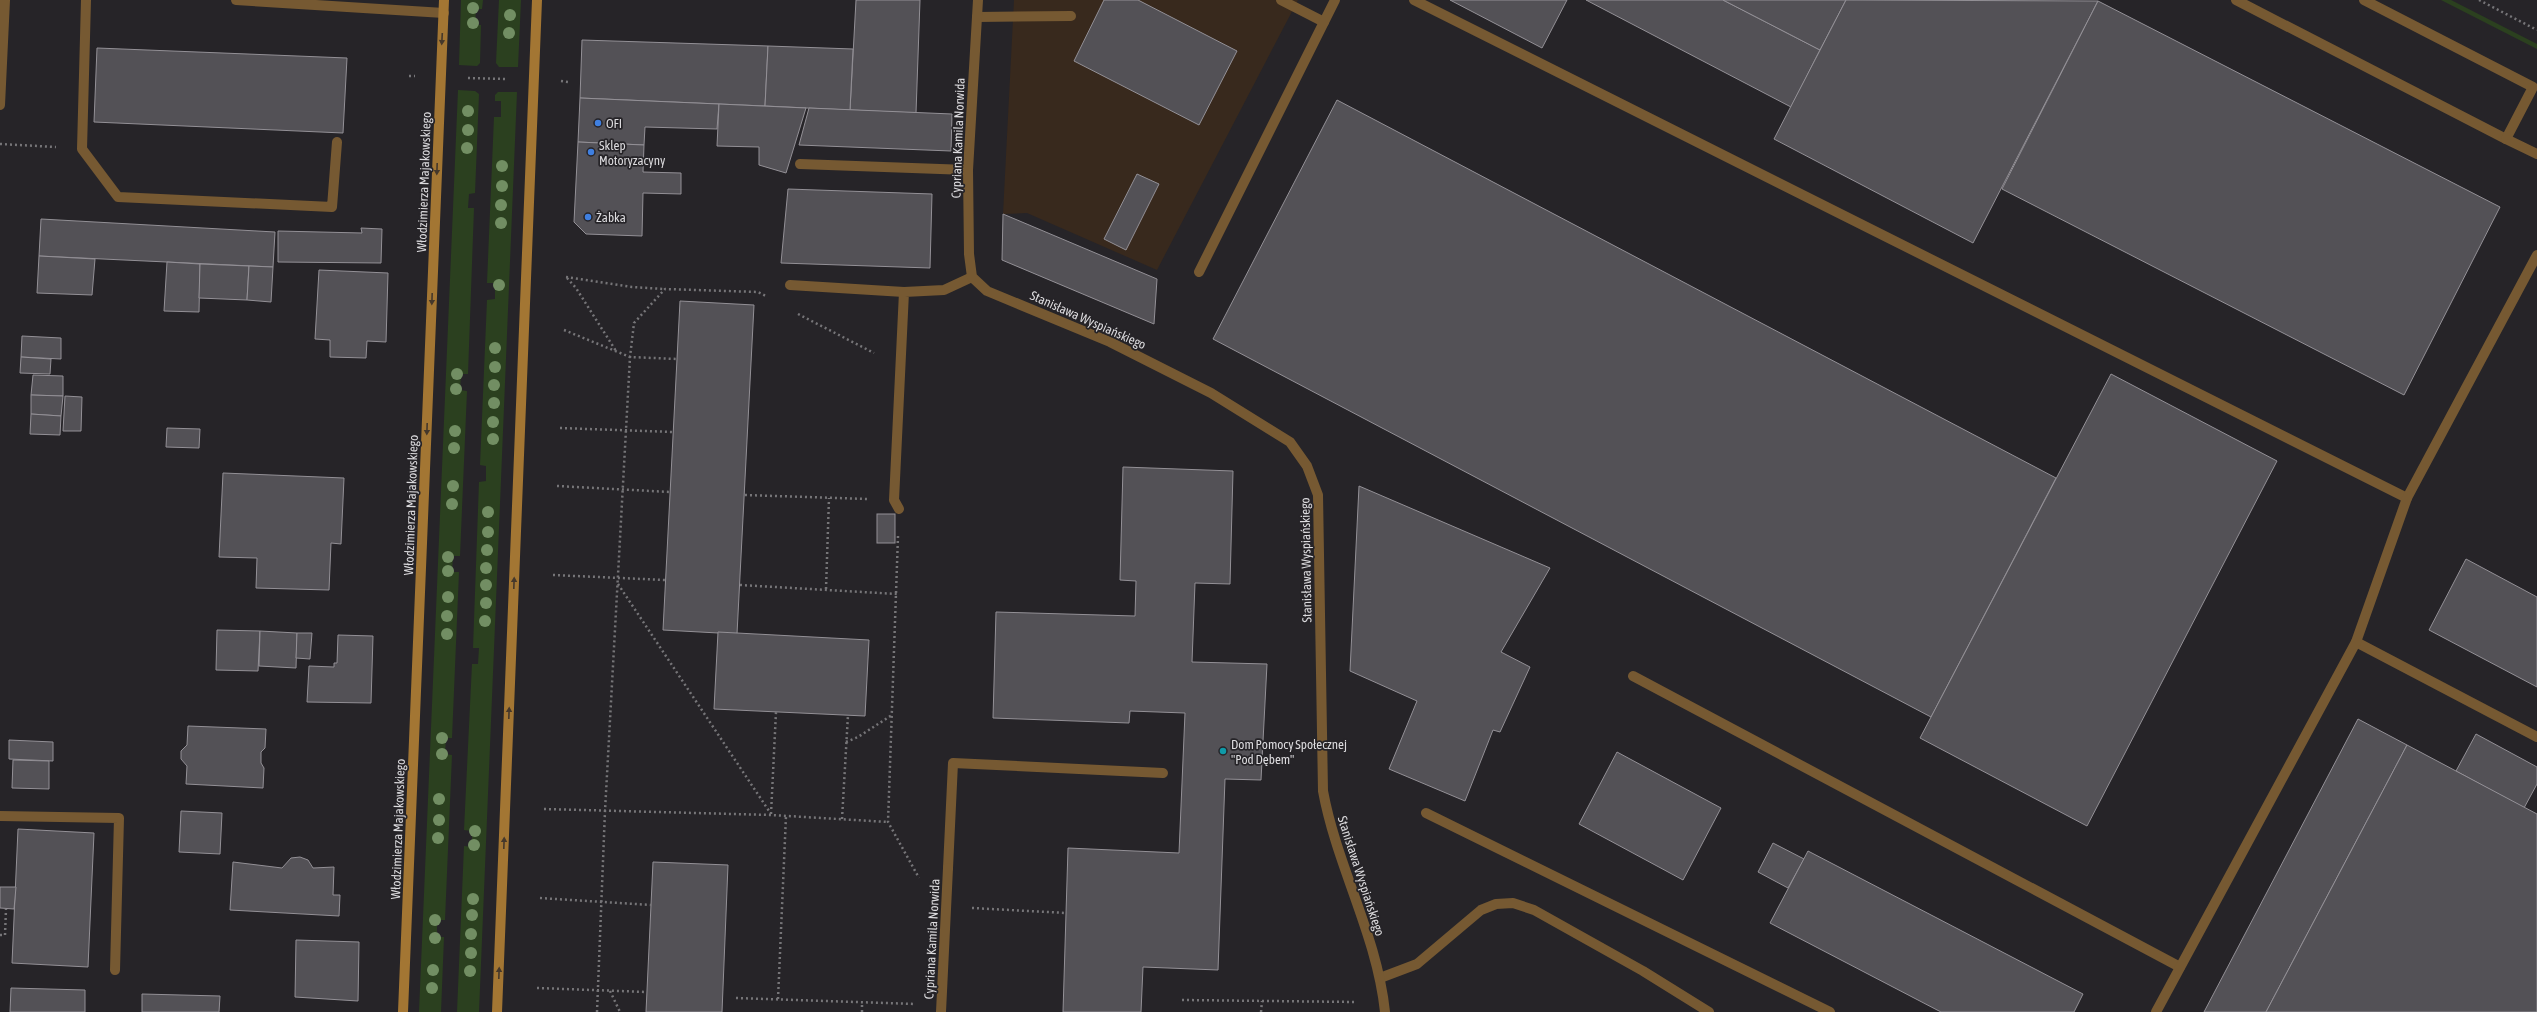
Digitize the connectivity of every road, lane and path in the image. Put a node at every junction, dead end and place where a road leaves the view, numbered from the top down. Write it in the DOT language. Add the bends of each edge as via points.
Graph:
graph roads {
  1 [pos="5,0"];
  2 [pos="86,0"];
  3 [pos="236,0"];
  4 [pos="444,0"];
  5 [pos="537,0"];
  6 [pos="978,0"];
  7 [pos="1281,0"];
  8 [pos="1335,0"];
  9 [pos="1414,0"];
  10 [pos="2236,0"];
  11 [pos="2364,0"];
  12 [pos="2479,0"];
  13 [pos="444,13"];
  14 [pos="1071,16"];
  15 [pos="978,17"];
  16 [pos="1324,22"];
  17 [pos="2537,30"];
  18 [pos="465,78"];
  19 [pos="510,79"];
  20 [pos="0,105"];
  21 [pos="2506,139"];
  22 [pos="337,142"];
  23 [pos="0,144"];
  24 [pos="82,149"];
  25 [pos="2537,154"];
  26 [pos="800,164"];
  27 [pos="968,170"];
  28 [pos="2537,256"];
  29 [pos="1199,272"];
  30 [pos="972,277"];
  31 [pos="790,285"];
  32 [pos="665,289"];
  33 [pos="904,292"];
  34 [pos="771,299"];
  35 [pos="792,310"];
  36 [pos="564,330"];
  37 [pos="616,351"];
  38 [pos="630,356"];
  39 [pos="676,359"];
  40 [pos="901,368"];
  41 [pos="560,428"];
  42 [pos="626,430"];
  43 [pos="673,432"];
  44 [pos="558,486"];
  45 [pos="624,489"];
  46 [pos="670,492"];
  47 [pos="745,495"];
  48 [pos="829,498"];
  49 [pos="2407,498"];
  50 [pos="896,504"];
  51 [pos="553,575"];
  52 [pos="618,578"];
  53 [pos="666,580"];
  54 [pos="618,583"];
  55 [pos="740,585"];
  56 [pos="826,589"];
  57 [pos="897,594"];
  58 [pos="2356,642"];
  59 [pos="1633,676"];
  60 [pos="776,712"];
  61 [pos="848,715"];
  62 [pos="892,715"];
  63 [pos="2537,737"];
  64 [pos="846,742"];
  65 [pos="1163,773"];
  66 [pos="544,809"];
  67 [pos="604,811"];
  68 [pos="1426,813"];
  69 [pos="771,815"];
  70 [pos="0,816"];
  71 [pos="786,816"];
  72 [pos="842,819"];
  73 [pos="888,822"];
  74 [pos="540,898"];
  75 [pos="600,902"];
  76 [pos="651,904"];
  77 [pos="946,907"];
  78 [pos="6,908"];
  79 [pos="975,908"];
  80 [pos="1066,913"];
  81 [pos="0,935"];
  82 [pos="2180,967"];
  83 [pos="115,970"];
  84 [pos="1380,978"];
  85 [pos="537,988"];
  86 [pos="598,991"];
  87 [pos="610,991"];
  88 [pos="647,992"];
  89 [pos="736,998"];
  90 [pos="778,999"];
  91 [pos="1182,1000"];
  92 [pos="1262,1001"];
  93 [pos="862,1003"];
  94 [pos="1384,1007"];
  95 [pos="941,1008"];
  96 [pos="403,1012"];
  97 [pos="497,1012"];
  98 [pos="597,1012"];
  99 [pos="620,1012"];
  100 [pos="862,1012"];
  101 [pos="1262,1012"];
  102 [pos="1709,1012"];
  103 [pos="1830,1012"];
  104 [pos="2156,1012"];
  1 -- 20 [label="street"];
  2 -- 24 [label="street"];
  3 -- 13 [label="street"];
  4 -- 13 [label="street, Włodzimierza Majakowskiego"];
  97 -- 5 [label="street, one-way"];
  6 -- 15 [label="street, Cypriana Kamila Norwida"];
  7 -- 16 [label="street"];
  8 -- 16 [label="street"];
  9 -- 49 [label="street"];
  10 -- 21 [label="street"];
  11 -- 21 [label="street" via="2533,87"];
  12 -- 17 [label="path"];
  13 -- 96 [label="street, Włodzimierza Majakowskiego, one-way"];
  14 -- 15 [label="street"];
  15 -- 27 [label="street, Cypriana Kamila Norwida"];
  16 -- 29 [label="street"];
  18 -- 19 [label="path"];
  21 -- 25 [label="street"];
  22 -- 24 [label="street" via="332,207 118,197"];
  23 -- 24 [label="path"];
  26 -- 27 [label="street"];
  27 -- 30 [label="street, Cypriana Kamila Norwida" via="969,254"];
  28 -- 49 [label="street"];
  30 -- 33 [label="street" via="944,290"];
  30 -- 84 [label="street, Stanisława Wyspiańskiego" via="987,292 1110,342 1211,393 1290,442 1307,466 1318,495 1323,791 1330,827 1359,904"];
  31 -- 33 [label="street"];
  32 -- 34 [label="path" via="758,292"];
  32 -- 37 [label="path" via="566,277 576,288"];
  32 -- 38 [label="path" via="634,323"];
  33 -- 40 [label="street"];
  35 -- 40 [label="path"];
  36 -- 37 [label="path"];
  37 -- 38 [label="path"];
  38 -- 39 [label="path"];
  38 -- 42 [label="path"];
  40 -- 50 [label="street"];
  41 -- 42 [label="path"];
  42 -- 43 [label="path"];
  42 -- 45 [label="path"];
  44 -- 45 [label="path"];
  45 -- 46 [label="path"];
  45 -- 52 [label="path"];
  47 -- 48 [label="path"];
  48 -- 50 [label="path"];
  48 -- 56 [label="path"];
  49 -- 58 [label="street"];
  50 -- 57 [label="path"];
  51 -- 52 [label="path"];
  52 -- 53 [label="path"];
  52 -- 54 [label="path"];
  54 -- 67 [label="path"];
  54 -- 69 [label="path"];
  55 -- 56 [label="path"];
  56 -- 57 [label="path"];
  57 -- 62 [label="path"];
  58 -- 63 [label="street"];
  58 -- 82 [label="street"];
  59 -- 82 [label="street"];
  60 -- 69 [label="path"];
  61 -- 64 [label="path"];
  62 -- 64 [label="path"];
  62 -- 73 [label="path"];
  64 -- 72 [label="path"];
  65 -- 77 [label="street, Cypriana Kamila Norwida" via="953,763"];
  66 -- 67 [label="path"];
  67 -- 69 [label="path"];
  67 -- 75 [label="path"];
  68 -- 103 [label="street"];
  69 -- 71 [label="path"];
  70 -- 83 [label="street" via="119,818"];
  71 -- 72 [label="path"];
  71 -- 90 [label="path"];
  72 -- 73 [label="path"];
  73 -- 77 [label="path" via="931,899"];
  74 -- 75 [label="path"];
  75 -- 76 [label="path"];
  75 -- 86 [label="path"];
  77 -- 95 [label="street, Cypriana Kamila Norwida"];
  78 -- 81 [label="path" via="5,935"];
  79 -- 80 [label="path"];
  82 -- 104 [label="street"];
  84 -- 94 [label="street, Stanisława Wyspiańskiego"];
  84 -- 102 [label="street" via="1417,964 1481,910 1496,904 1513,903 1540,914"];
  85 -- 86 [label="path"];
  86 -- 87 [label="path"];
  86 -- 98 [label="path"];
  87 -- 88 [label="path"];
  87 -- 99 [label="path"];
  89 -- 90 [label="path"];
  90 -- 93 [label="path"];
  91 -- 92 [label="path"];
  92 -- 94 [label="path"];
  92 -- 101 [label="path"];
  93 -- 95 [label="path"];
  93 -- 100 [label="path"];
}
